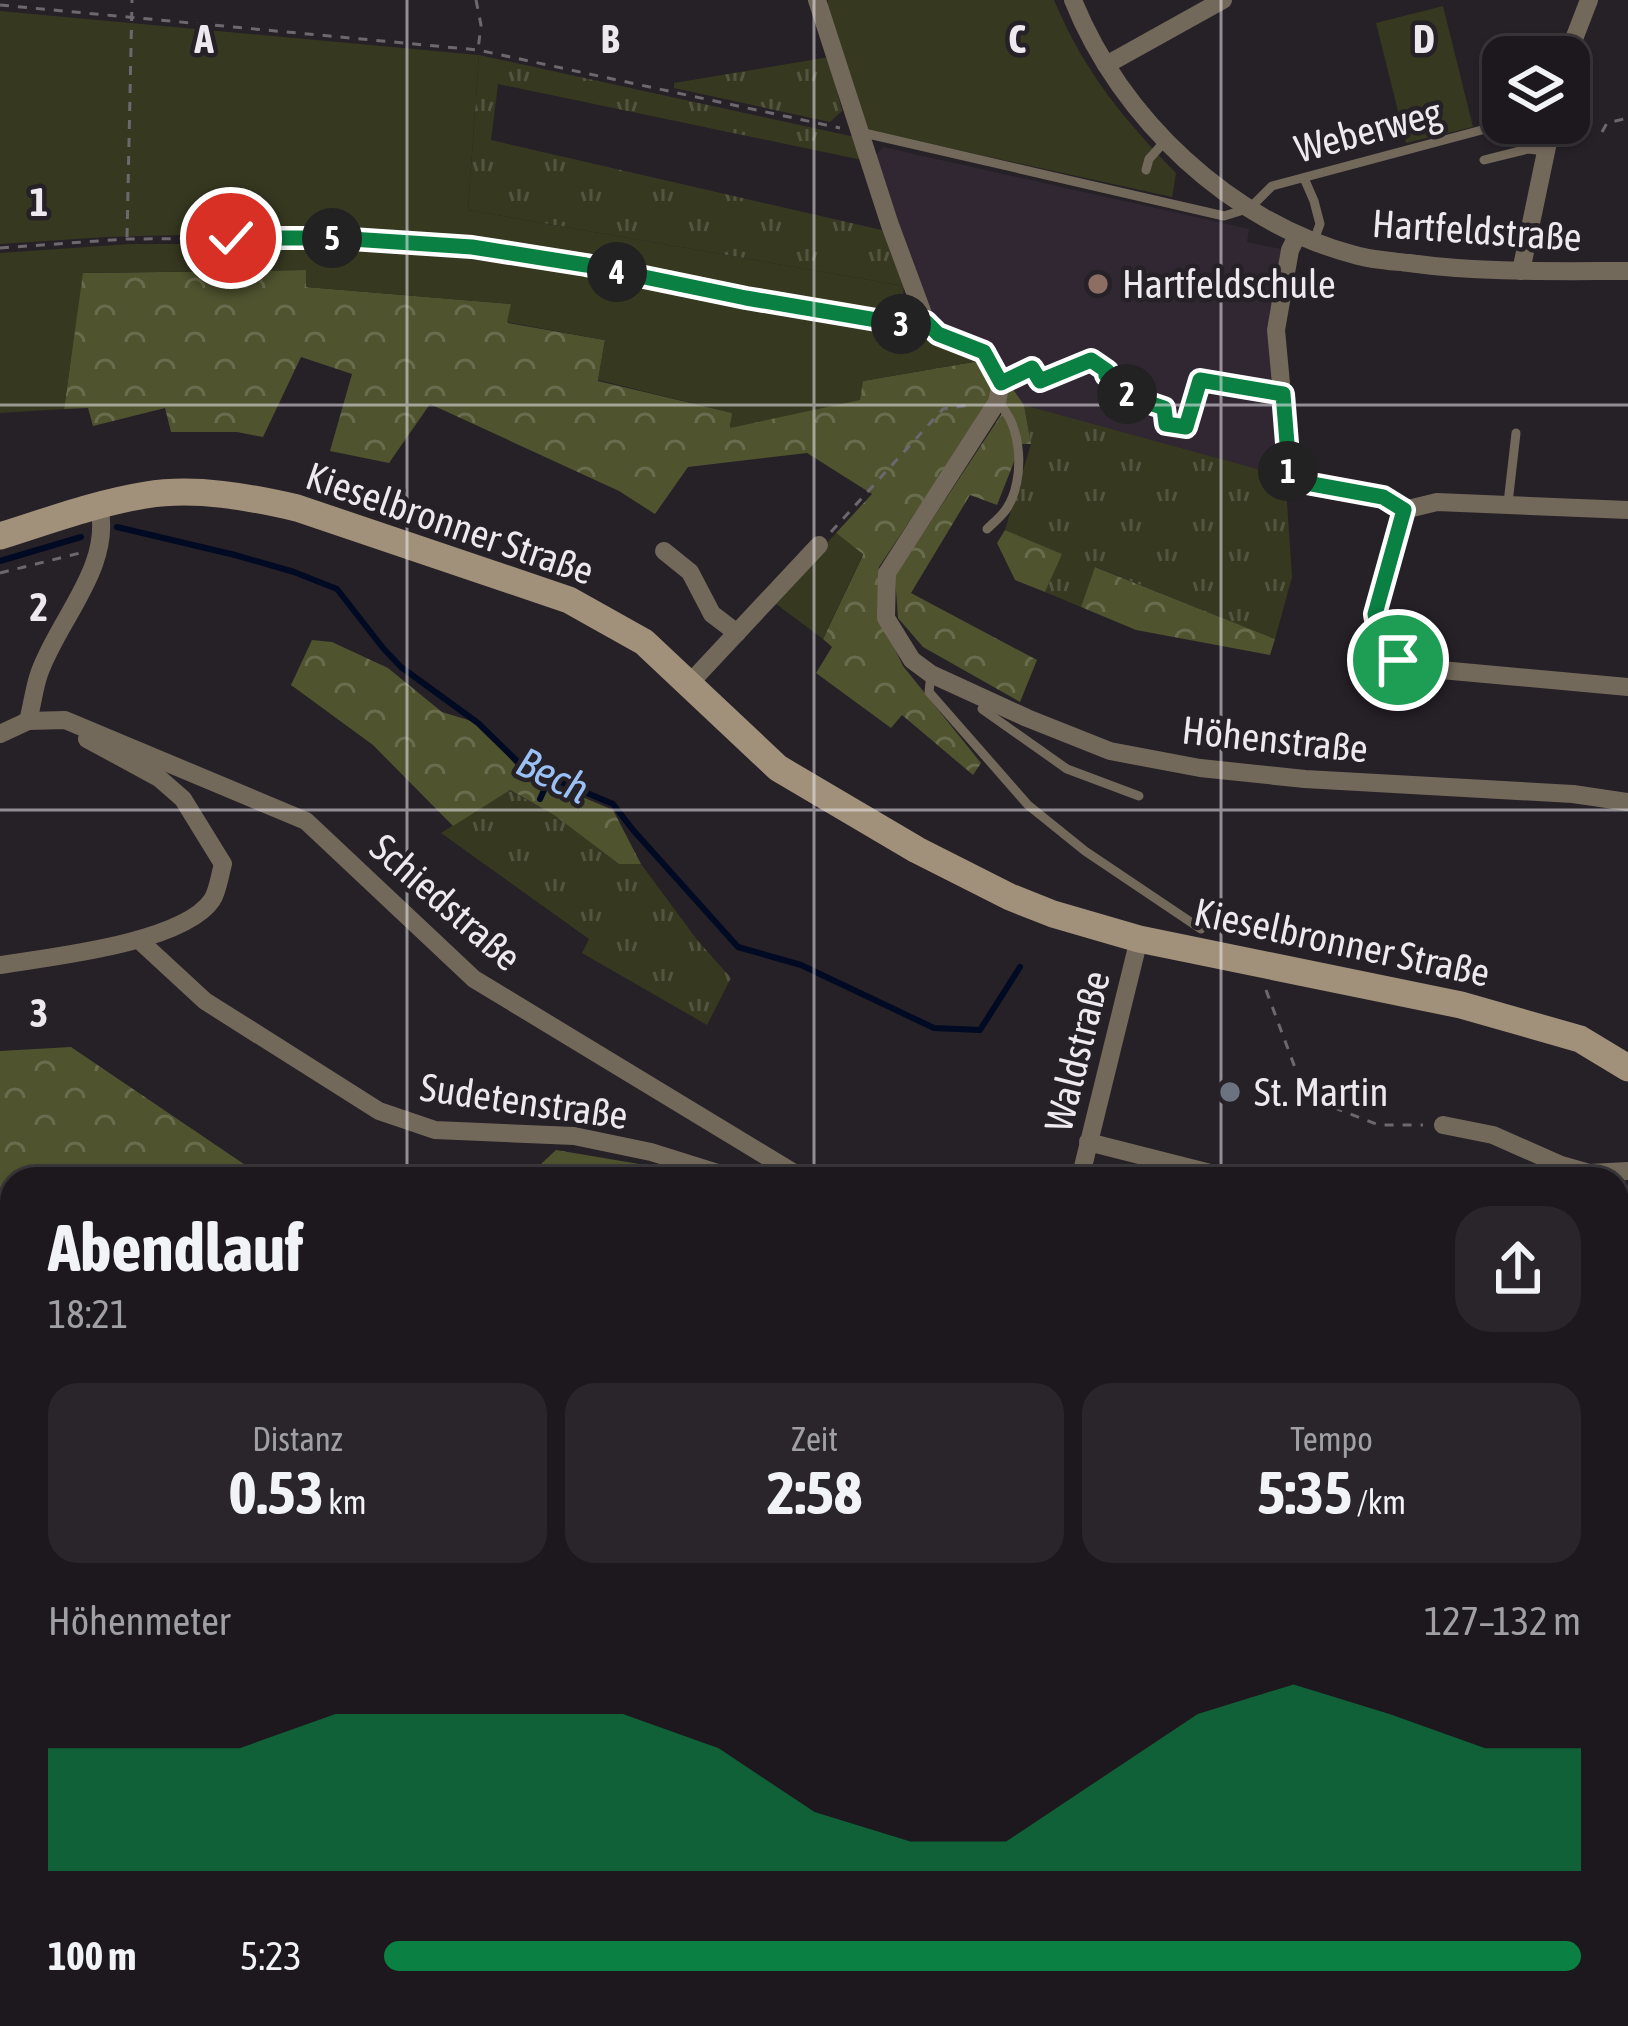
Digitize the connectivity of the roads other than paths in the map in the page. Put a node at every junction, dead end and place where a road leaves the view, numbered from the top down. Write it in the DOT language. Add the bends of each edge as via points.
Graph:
graph roads {
  1 [pos="817,0"];
  2 [pos="1073,0"];
  3 [pos="1223,0"];
  4 [pos="1589,0"];
  5 [pos="1575,36"];
  6 [pos="1106,65"];
  7 [pos="1482,130"];
  8 [pos="858,132"];
  9 [pos="1166,140"];
  10 [pos="1548,144"];
  11 [pos="1546,151"];
  12 [pos="1484,160"];
  13 [pos="1146,170"];
  14 [pos="1304,178"];
  15 [pos="1250,208"];
  16 [pos="1305,239"];
  17 [pos="1521,271"];
  18 [pos="1628,271"];
  19 [pos="999,393"];
  20 [pos="1516,433"];
  21 [pos="1508,502"];
  22 [pos="99,506"];
  23 [pos="1404,510"];
  24 [pos="1628,510"];
  25 [pos="987,529"];
  26 [pos="0,536"];
  27 [pos="819,545"];
  28 [pos="664,551"];
  29 [pos="737,633"];
  30 [pos="931,674"];
  31 [pos="688,685"];
  32 [pos="1628,687"];
  33 [pos="988,700"];
  34 [pos="65,720"];
  35 [pos="28,721"];
  36 [pos="0,734"];
  37 [pos="1139,796"];
  38 [pos="1628,802"];
  39 [pos="1202,929"];
  40 [pos="1139,939"];
  41 [pos="140,941"];
  42 [pos="0,965"];
  43 [pos="1628,1069"];
  44 [pos="1443,1125"];
  45 [pos="1088,1142"];
  46 [pos="698,1167"];
  47 [pos="784,1167"];
  48 [pos="1083,1167"];
  49 [pos="1187,1167"];
  50 [pos="1566,1167"];
  1 -- 8 [label="street"];
  2 -- 6 [label="street, Hartfeldstraße"];
  3 -- 6 [label="street"];
  4 -- 5 [label="street"];
  6 -- 9 [label="street, Hartfeldstraße"];
  7 -- 14 [label="lane, Weberweg"];
  8 -- 15 [label="lane" via="1224,216"];
  8 -- 19 [label="street" via="926,322 984,352"];
  9 -- 13 [label="lane"];
  9 -- 15 [label="street, Hartfeldstraße"];
  10 -- 11 [label="street"];
  11 -- 12 [label="lane"];
  11 -- 17 [label="street"];
  14 -- 15 [label="lane, Weberweg" via="1272,186"];
  14 -- 16 [label="lane" via="1320,224"];
  15 -- 16 [label="street, Hartfeldstraße"];
  16 -- 17 [label="street, Hartfeldstraße" via="1382,260"];
  16 -- 23 [label="street" via="1290,250 1276,330 1290,480 1383,497"];
  17 -- 18 [label="street, Hartfeldstraße"];
  19 -- 25 [label="lane" via="1021,457 1008,506"];
  19 -- 30 [label="street" via="886,573 886,618 912,660"];
  20 -- 21 [label="lane"];
  21 -- 23 [label="street"];
  21 -- 24 [label="street"];
  22 -- 26 [label="main road, Kieselbronner Straße"];
  22 -- 31 [label="main road, Kieselbronner Straße" via="150,494 202,494 297,508 569,600 644,642"];
  22 -- 35 [label="street" via="101,549 39,674"];
  23 -- 32 [label="street" via="1375,614 1379,638 1398,660"];
  27 -- 29 [label="street"];
  28 -- 29 [label="street" via="691,572 712,614"];
  29 -- 31 [label="street"];
  30 -- 33 [label="street, Höhenstraße"];
  30 -- 39 [label="lane" via="929,692 1028,805"];
  31 -- 40 [label="main road, Kieselbronner Straße" via="778,768 917,850 1010,897"];
  33 -- 37 [label="lane" via="982,709 1067,769"];
  33 -- 38 [label="street, Höhenstraße" via="1110,752 1200,768"];
  34 -- 35 [label="street, Schiedstraße"];
  34 -- 41 [label="street" via="183,799 223,864 213,899"];
  34 -- 47 [label="street, Schiedstraße" via="306,821 474,979"];
  35 -- 36 [label="street"];
  40 -- 43 [label="main road, Kieselbronner Straße" via="1461,1005 1580,1039"];
  40 -- 45 [label="street, Waldstraße"];
  41 -- 42 [label="street"];
  41 -- 46 [label="street, Sudetenstraße" via="205,1001 379,1112 435,1130 574,1136"];
  44 -- 50 [label="street" via="1493,1135"];
  45 -- 48 [label="street, Waldstraße"];
  45 -- 49 [label="street"];
}
